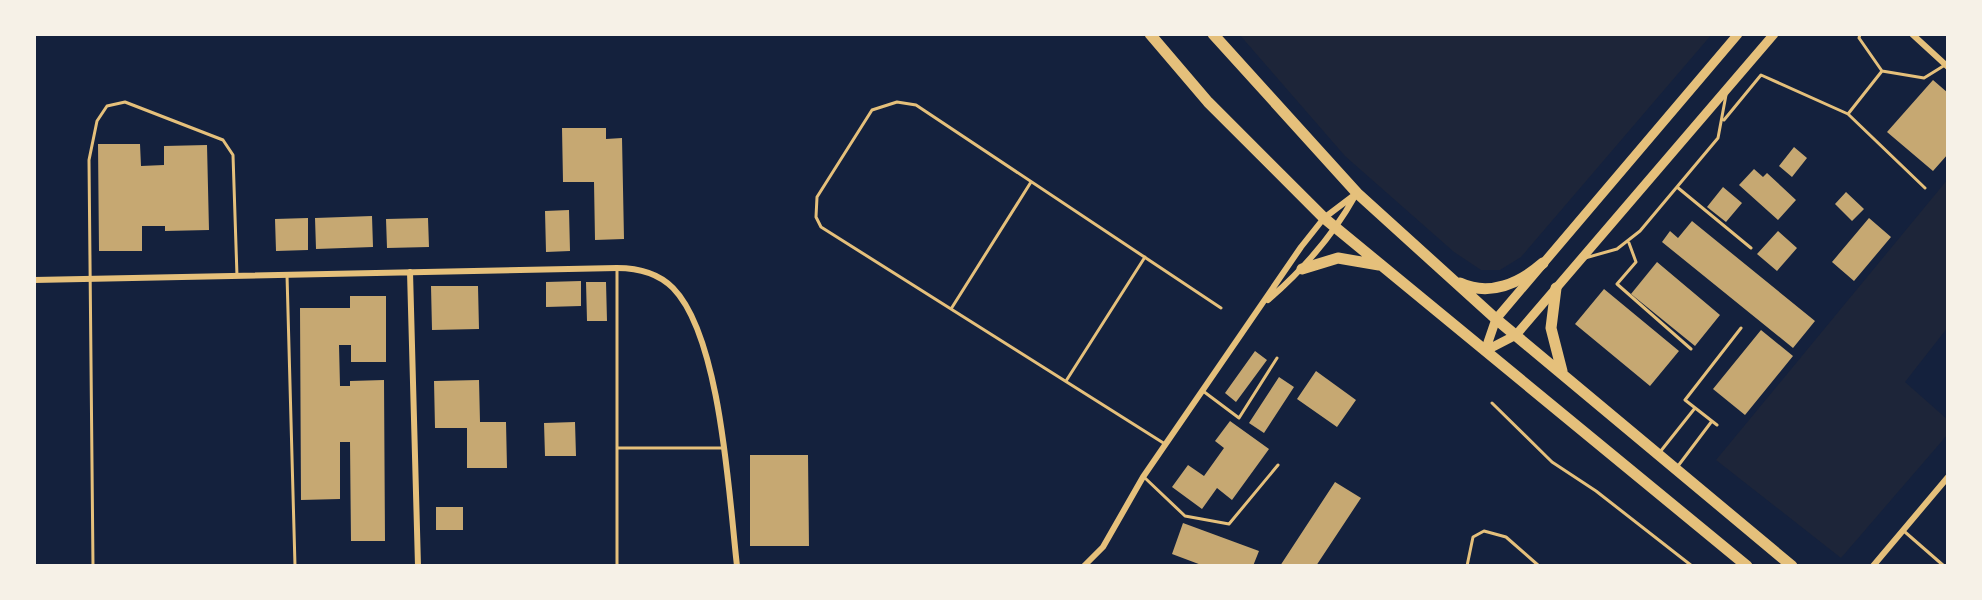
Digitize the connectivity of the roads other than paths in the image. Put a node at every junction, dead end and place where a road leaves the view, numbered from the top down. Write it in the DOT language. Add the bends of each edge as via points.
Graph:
graph roads {
  1 [pos="1150,34"];
  2 [pos="1213,34"];
  3 [pos="1738,34"];
  4 [pos="1774,34"];
  5 [pos="1860,34"];
  6 [pos="1912,34"];
  7 [pos="1947,65"];
  8 [pos="1882,71"];
  9 [pos="1726,90"];
  10 [pos="1848,114"];
  11 [pos="1723,121"];
  12 [pos="1031,182"];
  13 [pos="1677,187"];
  14 [pos="1925,188"];
  15 [pos="1357,193"];
  16 [pos="1324,218"];
  17 [pos="1337,229"];
  18 [pos="1629,242"];
  19 [pos="1751,248"];
  20 [pos="1145,257"];
  21 [pos="1581,259"];
  22 [pos="1543,263"];
  23 [pos="617,268"];
  24 [pos="1386,268"];
  25 [pos="1302,269"];
  26 [pos="410,272"];
  27 [pos="287,275"];
  28 [pos="237,276"];
  29 [pos="90,279"];
  30 [pos="34,280"];
  31 [pos="1455,281"];
  32 [pos="1556,288"];
  33 [pos="1262,306"];
  34 [pos="1221,308"];
  35 [pos="951,309"];
  36 [pos="1496,319"];
  37 [pos="1741,328"];
  38 [pos="1516,335"];
  39 [pos="1691,349"];
  40 [pos="1485,351"];
  41 [pos="1277,358"];
  42 [pos="1564,375"];
  43 [pos="1066,381"];
  44 [pos="1201,389"];
  45 [pos="1695,408"];
  46 [pos="1712,421"];
  47 [pos="1717,425"];
  48 [pos="1165,444"];
  49 [pos="617,448"];
  50 [pos="722,448"];
  51 [pos="1658,455"];
  52 [pos="1278,465"];
  53 [pos="1676,469"];
  54 [pos="1143,477"];
  55 [pos="1948,477"];
  56 [pos="1903,530"];
  57 [pos="93,566"];
  58 [pos="295,566"];
  59 [pos="418,566"];
  60 [pos="617,566"];
  61 [pos="737,566"];
  62 [pos="1084,566"];
  63 [pos="1747,566"];
  64 [pos="1792,566"];
  65 [pos="1873,566"];
  66 [pos="1944,566"];
  1 -- 16 [label="highway" via="1208,102"];
  2 -- 15 [label="highway"];
  3 -- 22 [label="main road"];
  4 -- 9 [label="main road"];
  5 -- 8 [label="lane"];
  6 -- 7 [label="street"];
  7 -- 8 [label="lane" via="1924,78"];
  8 -- 10 [label="lane"];
  9 -- 11 [label="lane"];
  9 -- 21 [label="main road"];
  10 -- 11 [label="lane" via="1761,75"];
  10 -- 14 [label="lane"];
  11 -- 13 [label="lane" via="1718,138"];
  12 -- 20 [label="lane"];
  12 -- 35 [label="lane"];
  12 -- 35 [label="lane" via="916,105 897,102 872,110 817,197 821,227"];
  13 -- 18 [label="lane"];
  13 -- 19 [label="lane"];
  15 -- 16 [label="street"];
  15 -- 17 [label="street"];
  15 -- 31 [label="highway"];
  16 -- 17 [label="highway"];
  16 -- 33 [label="street"];
  17 -- 24 [label="highway"];
  17 -- 25 [label="street"];
  18 -- 21 [label="lane"];
  18 -- 39 [label="lane" via="1636,262 1617,284"];
  20 -- 34 [label="lane"];
  20 -- 43 [label="lane"];
  21 -- 32 [label="main road"];
  22 -- 31 [label="highway" via="1500,287 1477,289"];
  22 -- 36 [label="main road"];
  23 -- 26 [label="street"];
  23 -- 49 [label="lane"];
  23 -- 50 [label="street" via="636,268 673,288 688,312 707,353"];
  24 -- 25 [label="highway" via="1338,258"];
  24 -- 40 [label="highway"];
  25 -- 33 [label="street"];
  26 -- 27 [label="street"];
  26 -- 59 [label="street"];
  27 -- 28 [label="street"];
  27 -- 58 [label="lane"];
  28 -- 29 [label="street"];
  28 -- 29 [label="lane" via="233,155 223,140 125,102 107,106 97,121 89,160"];
  29 -- 30 [label="street"];
  29 -- 57 [label="lane"];
  31 -- 36 [label="highway"];
  32 -- 38 [label="main road"];
  32 -- 42 [label="highway" via="1552,336"];
  33 -- 44 [label="street"];
  35 -- 43 [label="lane"];
  36 -- 38 [label="highway"];
  36 -- 40 [label="main road"];
  37 -- 45 [label="lane" via="1685,400"];
  38 -- 40 [label="main road"];
  38 -- 42 [label="highway"];
  40 -- 63 [label="highway"];
  41 -- 44 [label="lane" via="1239,418"];
  42 -- 51 [label="highway"];
  43 -- 48 [label="lane"];
  44 -- 48 [label="street"];
  45 -- 46 [label="lane"];
  45 -- 51 [label="lane"];
  46 -- 47 [label="lane"];
  46 -- 53 [label="lane"];
  48 -- 54 [label="street"];
  49 -- 50 [label="lane"];
  49 -- 60 [label="lane"];
  50 -- 61 [label="street"];
  51 -- 53 [label="highway"];
  52 -- 54 [label="lane" via="1229,524 1185,516"];
  53 -- 64 [label="highway"];
  54 -- 62 [label="street" via="1103,547"];
  55 -- 56 [label="street"];
  56 -- 65 [label="street"];
  56 -- 66 [label="lane"];
}
